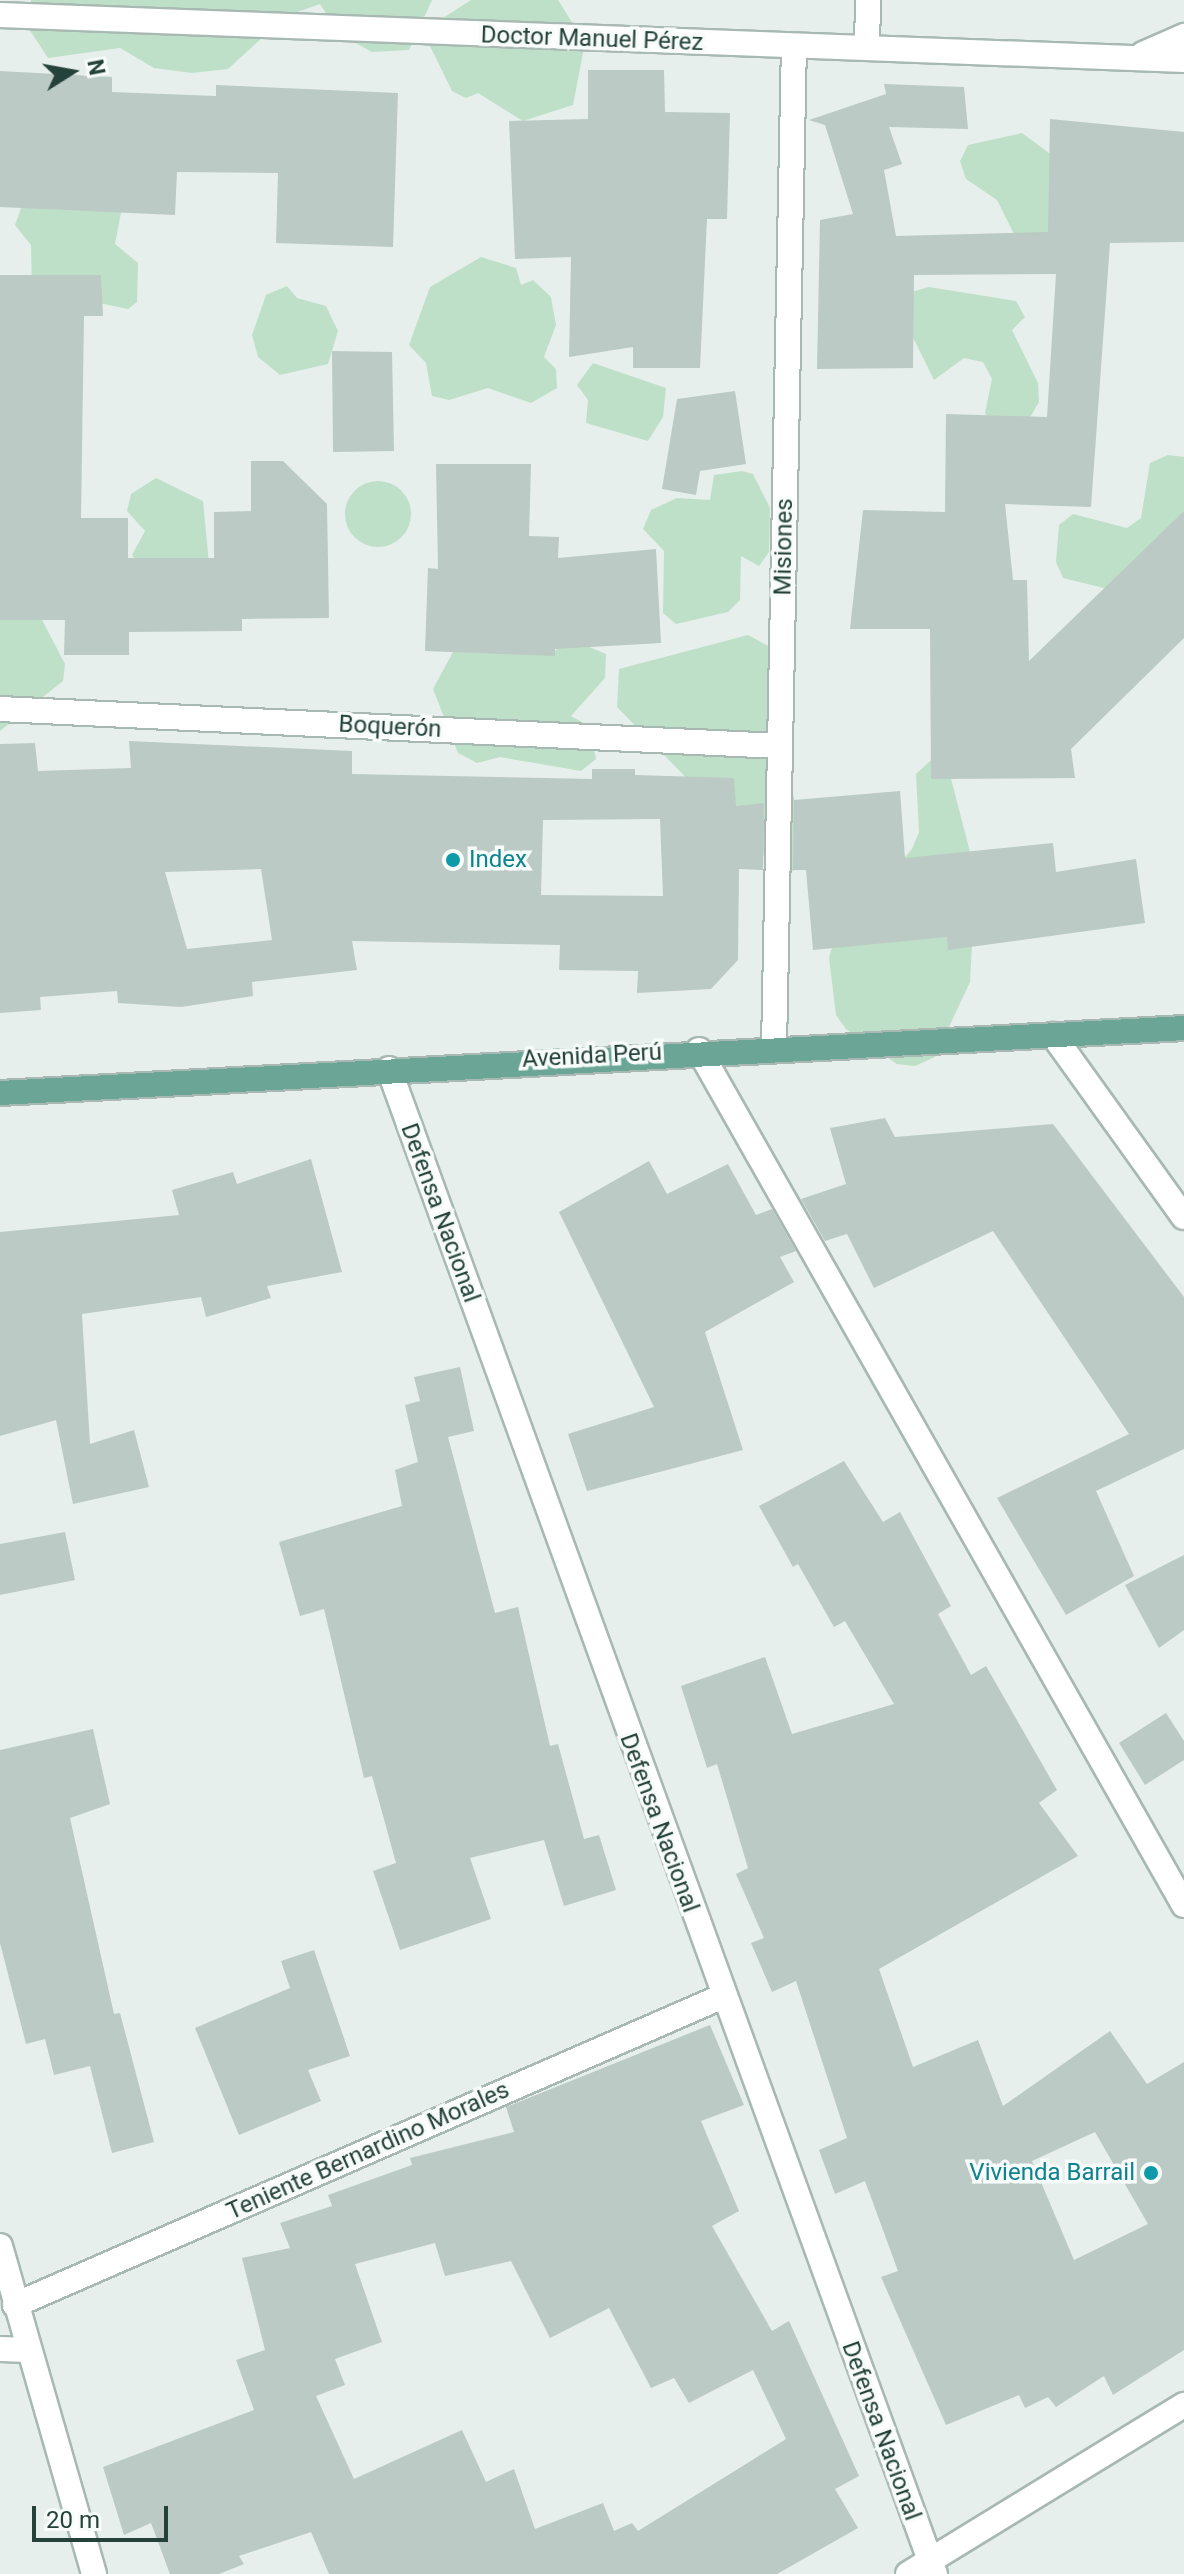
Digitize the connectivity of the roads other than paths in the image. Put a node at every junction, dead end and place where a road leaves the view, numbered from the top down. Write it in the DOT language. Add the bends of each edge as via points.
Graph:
graph roads {
  1 [pos="868,0"];
  2 [pos="0,15"];
  3 [pos="1184,36"];
  4 [pos="794,47"];
  5 [pos="867,48"];
  6 [pos="1132,58"];
  7 [pos="1184,60"];
  8 [pos="0,709"];
  9 [pos="780,746"];
  10 [pos="1184,1028"];
  11 [pos="1053,1035"];
  12 [pos="774,1048"];
  13 [pos="699,1050"];
  14 [pos="389,1069"];
  15 [pos="0,1093"];
  16 [pos="1184,1217"];
  17 [pos="1184,1905"];
  18 [pos="721,1997"];
  19 [pos="0,2246"];
  20 [pos="15,2305"];
  21 [pos="0,2349"];
  22 [pos="28,2350"];
  23 [pos="1184,2405"];
  24 [pos="924,2570"];
  25 [pos="94,2574"];
  1 -- 5 [label="street"];
  2 -- 4 [label="street, Doctor Manuel Pérez"];
  3 -- 6 [label="street"];
  4 -- 5 [label="street, Doctor Manuel Pérez"];
  4 -- 9 [label="street, Misiones"];
  5 -- 6 [label="street, Doctor Manuel Pérez"];
  6 -- 7 [label="street, Doctor Manuel Pérez"];
  8 -- 9 [label="street, Boquerón"];
  9 -- 12 [label="street, Misiones"];
  10 -- 11 [label="main road, Avenida Perú"];
  11 -- 12 [label="main road, Avenida Perú"];
  11 -- 16 [label="street"];
  12 -- 13 [label="main road, Avenida Perú"];
  13 -- 14 [label="main road, Avenida Perú"];
  13 -- 17 [label="street"];
  14 -- 15 [label="main road, Avenida Perú"];
  14 -- 18 [label="street, Defensa Nacional"];
  18 -- 20 [label="street, Teniente Bernardino Morales"];
  18 -- 24 [label="street, Defensa Nacional"];
  19 -- 20 [label="street"];
  20 -- 22 [label="street"];
  21 -- 22 [label="street"];
  22 -- 25 [label="street"];
  23 -- 24 [label="street"];
}
